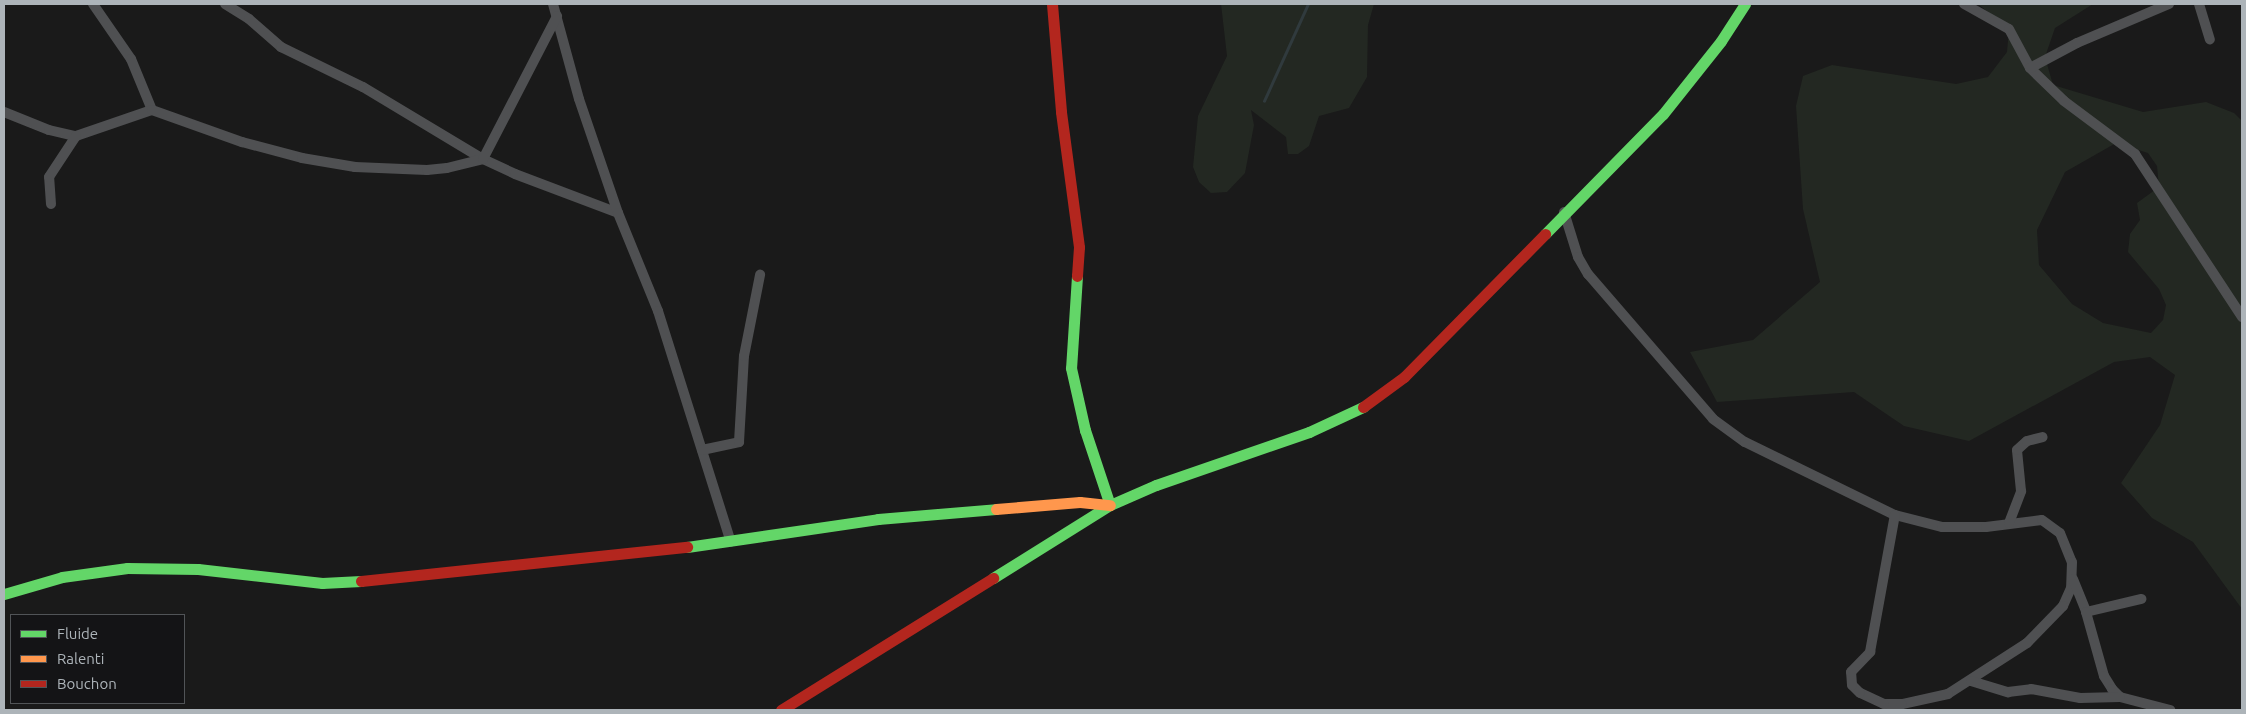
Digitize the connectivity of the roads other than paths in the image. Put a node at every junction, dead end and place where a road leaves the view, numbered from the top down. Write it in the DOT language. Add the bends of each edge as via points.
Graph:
graph roads {
  1 [pos="93,4"];
  2 [pos="225,4"];
  3 [pos="553,4"];
  4 [pos="1052,4"];
  5 [pos="1745,4"];
  6 [pos="1964,4"];
  7 [pos="2169,4"];
  8 [pos="2199,4"];
  9 [pos="556,16"];
  10 [pos="2210,39"];
  11 [pos="2030,68"];
  12 [pos="152,110"];
  13 [pos="4,112"];
  14 [pos="76,136"];
  15 [pos="483,159"];
  16 [pos="50,204"];
  17 [pos="1564,212"];
  18 [pos="618,213"];
  19 [pos="760,275"];
  20 [pos="2242,317"];
  21 [pos="2042,437"];
  22 [pos="702,450"];
  23 [pos="1110,505"];
  24 [pos="1895,515"];
  25 [pos="2009,523"];
  26 [pos="731,542"];
  27 [pos="2073,578"];
  28 [pos="4,594"];
  29 [pos="2141,599"];
  30 [pos="2086,612"];
  31 [pos="1971,681"];
  32 [pos="2120,697"];
  33 [pos="781,710"];
  34 [pos="2170,710"];
  1 -- 12 [label="street" via="131,59"];
  2 -- 15 [label="street" via="250,19 281,47 363,87"];
  3 -- 9 [label="street"];
  4 -- 23 [label="street" via="1062,121 1079,248 1071,368 1085,430"];
  5 -- 17 [label="street" via="1721,41 1663,114"];
  6 -- 11 [label="street" via="2009,29"];
  7 -- 11 [label="street" via="2077,43"];
  8 -- 10 [label="street"];
  9 -- 15 [label="street"];
  9 -- 18 [label="street" via="579,99"];
  11 -- 20 [label="street" via="2064,101 2135,154"];
  12 -- 14 [label="street"];
  12 -- 15 [label="street" via="242,142 355,167 427,170"];
  13 -- 14 [label="street" via="49,130"];
  14 -- 16 [label="street" via="49,177"];
  15 -- 18 [label="street"];
  17 -- 23 [label="street" via="1404,377 1366,406 1310,432 1156,485"];
  17 -- 24 [label="street" via="1578,257 1588,274 1714,419 1745,442"];
  18 -- 22 [label="street" via="658,311"];
  19 -- 22 [label="street" via="744,356 739,442"];
  21 -- 25 [label="street" via="2027,440 2017,450 2021,491"];
  22 -- 26 [label="street"];
  23 -- 26 [label="street" via="1080,502 878,519"];
  23 -- 33 [label="street"];
  24 -- 25 [label="street" via="1942,527 1986,527"];
  24 -- 31 [label="street" via="1870,652 1851,672 1852,684 1860,693 1884,704 1902,704 1948,694"];
  25 -- 27 [label="street" via="2030,519 2052,525 2068,548"];
  26 -- 28 [label="street" via="480,571 341,582 198,569 128,568 62,577"];
  27 -- 30 [label="street"];
  27 -- 31 [label="street" via="2063,606 2047,624 2027,643"];
  29 -- 30 [label="street"];
  30 -- 32 [label="street" via="2104,676"];
  31 -- 32 [label="street" via="2008,692 2031,689 2080,698"];
  32 -- 34 [label="street"];
}
